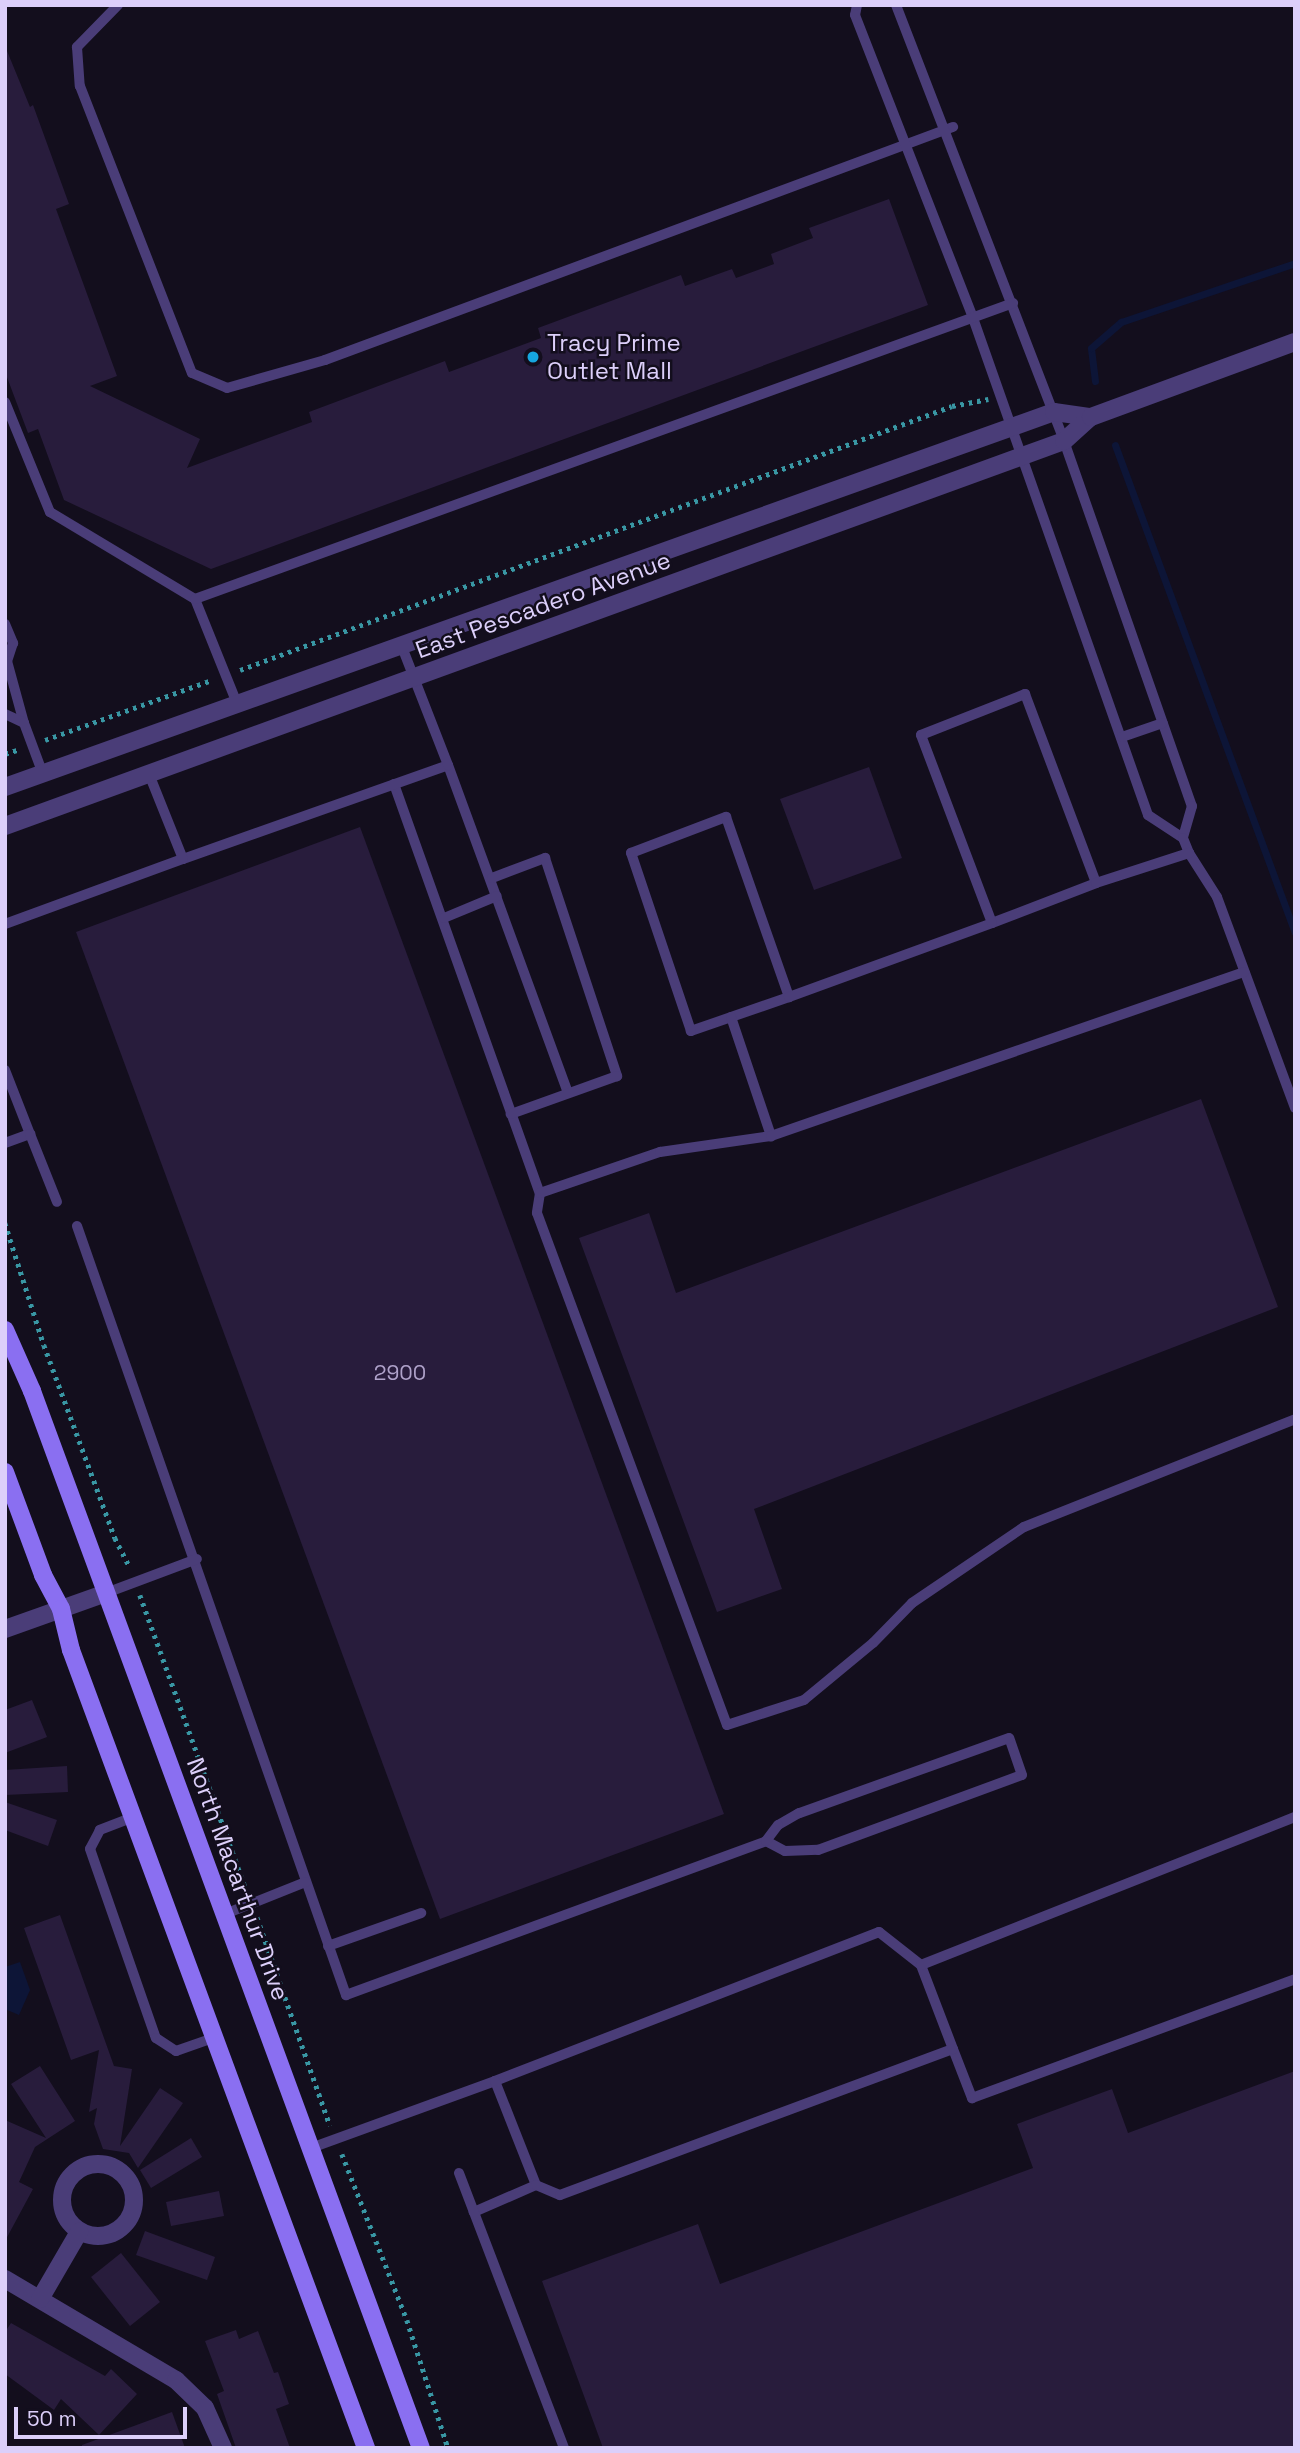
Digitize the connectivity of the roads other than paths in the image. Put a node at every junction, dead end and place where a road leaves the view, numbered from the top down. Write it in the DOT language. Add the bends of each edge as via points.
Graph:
graph roads {
  1 [pos="118,5"];
  2 [pos="857,5"];
  3 [pos="896,5"];
  4 [pos="948,128"];
  5 [pos="904,143"];
  6 [pos="1013,303"];
  7 [pos="973,318"];
  8 [pos="1295,342"];
  9 [pos="5,402"];
  10 [pos="1054,412"];
  11 [pos="1091,417"];
  12 [pos="1010,429"];
  13 [pos="1065,441"];
  14 [pos="1020,457"];
  15 [pos="195,600"];
  16 [pos="5,624"];
  17 [pos="402,647"];
  18 [pos="6,660"];
  19 [pos="414,678"];
  20 [pos="238,706"];
  21 [pos="5,714"];
  22 [pos="24,723"];
  23 [pos="1163,723"];
  24 [pos="1122,737"];
  25 [pos="448,765"];
  26 [pos="43,774"];
  27 [pos="149,774"];
  28 [pos="394,784"];
  29 [pos="5,787"];
  30 [pos="5,826"];
  31 [pos="1183,838"];
  32 [pos="1189,853"];
  33 [pos="183,859"];
  34 [pos="492,878"];
  35 [pos="1096,883"];
  36 [pos="497,896"];
  37 [pos="444,918"];
  38 [pos="992,923"];
  39 [pos="5,924"];
  40 [pos="1244,972"];
  41 [pos="789,998"];
  42 [pos="731,1017"];
  43 [pos="5,1070"];
  44 [pos="568,1093"];
  45 [pos="1295,1108"];
  46 [pos="511,1114"];
  47 [pos="30,1133"];
  48 [pos="771,1136"];
  49 [pos="5,1143"];
  50 [pos="540,1193"];
  51 [pos="57,1202"];
  52 [pos="77,1226"];
  53 [pos="5,1330"];
  54 [pos="1295,1419"];
  55 [pos="5,1472"];
  56 [pos="197,1559"];
  57 [pos="106,1593"];
  58 [pos="61,1609"];
  59 [pos="5,1629"];
  60 [pos="136,1816"];
  61 [pos="1295,1817"];
  62 [pos="766,1841"];
  63 [pos="306,1882"];
  64 [pos="421,1913"];
  65 [pos="225,1914"];
  66 [pos="328,1946"];
  67 [pos="921,1965"];
  68 [pos="1295,1979"];
  69 [pos="216,2037"];
  70 [pos="953,2049"];
  71 [pos="495,2081"];
  72 [pos="311,2148"];
  73 [pos="459,2173"];
  74 [pos="536,2185"];
  75 [pos="474,2212"];
  76 [pos="79,2232"];
  77 [pos="5,2279"];
  78 [pos="40,2300"];
  79 [pos="223,2448"];
  80 [pos="366,2448"];
  81 [pos="421,2448"];
  82 [pos="564,2448"];
  1 -- 5 [label="lane" via="77,47 80,86 192,373 227,388 325,360"];
  2 -- 5 [label="lane" via="855,15"];
  3 -- 4 [label="lane"];
  4 -- 5 [label="lane"];
  4 -- 6 [label="lane"];
  5 -- 7 [label="lane"];
  6 -- 7 [label="lane"];
  6 -- 10 [label="lane"];
  7 -- 12 [label="lane"];
  7 -- 15 [label="lane"];
  8 -- 11 [label="street, East Pescadero Avenue"];
  9 -- 15 [label="lane" via="50,512"];
  10 -- 11 [label="street, East Pescadero Avenue"];
  10 -- 12 [label="street, East Pescadero Avenue"];
  10 -- 13 [label="lane"];
  11 -- 13 [label="street, East Pescadero Avenue"];
  12 -- 14 [label="lane"];
  12 -- 17 [label="street, East Pescadero Avenue"];
  13 -- 14 [label="street, East Pescadero Avenue"];
  13 -- 23 [label="lane"];
  14 -- 19 [label="street, East Pescadero Avenue"];
  14 -- 24 [label="lane"];
  15 -- 20 [label="lane"];
  16 -- 18 [label="lane" via="13,643"];
  17 -- 19 [label="lane"];
  17 -- 20 [label="street, East Pescadero Avenue"];
  18 -- 22 [label="lane"];
  19 -- 25 [label="lane"];
  19 -- 27 [label="street, East Pescadero Avenue"];
  20 -- 26 [label="street, East Pescadero Avenue"];
  21 -- 22 [label="lane"];
  22 -- 26 [label="lane"];
  23 -- 24 [label="lane"];
  23 -- 31 [label="lane" via="1192,806"];
  24 -- 31 [label="lane" via="1148,815"];
  25 -- 28 [label="lane"];
  25 -- 34 [label="lane"];
  26 -- 29 [label="street, East Pescadero Avenue"];
  27 -- 30 [label="street, East Pescadero Avenue"];
  27 -- 33 [label="lane"];
  28 -- 33 [label="lane"];
  28 -- 37 [label="lane"];
  31 -- 32 [label="lane"];
  32 -- 35 [label="lane"];
  32 -- 40 [label="lane" via="1217,897"];
  33 -- 39 [label="lane"];
  34 -- 36 [label="lane"];
  34 -- 44 [label="lane" via="545,858 617,1076"];
  35 -- 38 [label="lane"];
  35 -- 38 [label="lane" via="1026,694 1012,699 921,735"];
  36 -- 37 [label="lane"];
  36 -- 44 [label="lane"];
  37 -- 46 [label="lane"];
  38 -- 41 [label="lane"];
  40 -- 45 [label="lane"];
  40 -- 48 [label="lane"];
  41 -- 42 [label="lane"];
  41 -- 42 [label="lane" via="726,817 631,853 691,1031"];
  42 -- 48 [label="lane"];
  43 -- 47 [label="lane"];
  44 -- 46 [label="lane"];
  46 -- 50 [label="lane"];
  47 -- 49 [label="lane"];
  47 -- 51 [label="lane"];
  48 -- 50 [label="lane" via="660,1152"];
  50 -- 54 [label="lane" via="537,1213 727,1725 804,1700 873,1643 912,1603 1024,1527"];
  52 -- 56 [label="lane"];
  53 -- 57 [label="main road, North Macarthur Drive"];
  55 -- 58 [label="main road" via="43,1575"];
  56 -- 57 [label="lane"];
  56 -- 63 [label="lane"];
  57 -- 58 [label="street"];
  57 -- 65 [label="main road, North Macarthur Drive"];
  58 -- 59 [label="street"];
  58 -- 60 [label="main road" via="71,1650"];
  60 -- 69 [label="main road"];
  60 -- 69 [label="lane" via="100,1830 90,1849 156,2038 176,2051"];
  61 -- 67 [label="lane"];
  62 -- 62 [label="lane" via="785,1851 818,1850 1022,1775 1009,1738 799,1813 778,1825"];
  62 -- 66 [label="lane" via="346,1995"];
  63 -- 65 [label="lane"];
  63 -- 66 [label="lane"];
  64 -- 66 [label="lane"];
  65 -- 72 [label="main road, North Macarthur Drive"];
  67 -- 70 [label="lane"];
  67 -- 71 [label="lane" via="879,1932"];
  68 -- 70 [label="lane" via="972,2098"];
  69 -- 80 [label="main road"];
  70 -- 74 [label="lane" via="560,2195"];
  71 -- 72 [label="lane"];
  71 -- 74 [label="lane"];
  72 -- 81 [label="main road, North Macarthur Drive"];
  73 -- 75 [label="lane"];
  74 -- 75 [label="lane"];
  75 -- 82 [label="lane"];
  76 -- 76 [label="street" via="100,2237 120,2230 133,2213 134,2191 117,2168 96,2162 77,2169 63,2186 61,2207"];
  76 -- 78 [label="street"];
  77 -- 78 [label="street"];
  78 -- 79 [label="street" via="176,2380 205,2408"];
}
